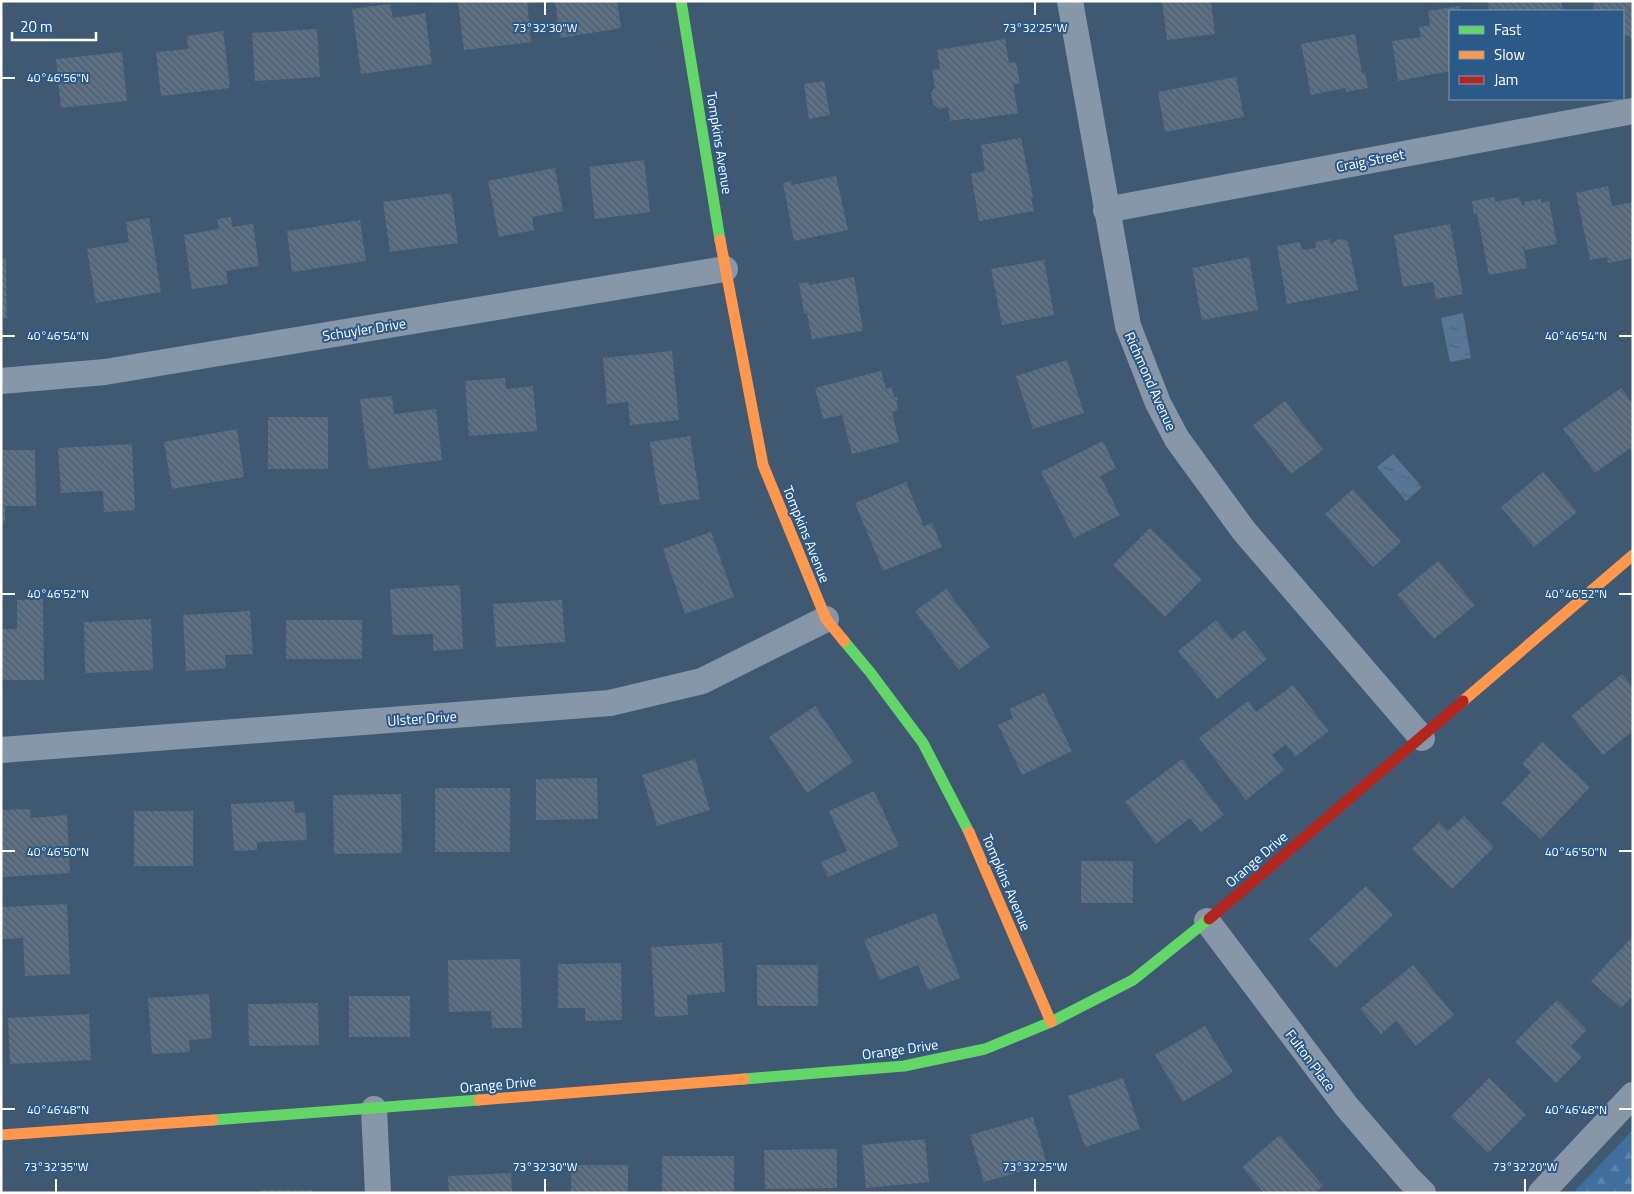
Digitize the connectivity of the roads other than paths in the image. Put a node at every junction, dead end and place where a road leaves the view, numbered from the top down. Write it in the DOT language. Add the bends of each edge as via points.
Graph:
graph roads {
  1 [pos="682,1"];
  2 [pos="1070,1"];
  3 [pos="1633,111"];
  4 [pos="1106,210"];
  5 [pos="725,269"];
  6 [pos="1,381"];
  7 [pos="1633,555"];
  8 [pos="826,619"];
  9 [pos="1422,738"];
  10 [pos="1,750"];
  11 [pos="1207,921"];
  12 [pos="1051,1022"];
  13 [pos="1633,1095"];
  14 [pos="374,1109"];
  15 [pos="1,1135"];
  16 [pos="378,1193"];
  17 [pos="1423,1193"];
  18 [pos="1541,1193"];
  1 -- 5 [label="street, Tompkins Avenue"];
  2 -- 4 [label="street, Richmond Avenue"];
  3 -- 4 [label="street, Craig Street"];
  4 -- 9 [label="street, Richmond Avenue" via="1128,326 1158,403 1177,439 1244,531"];
  5 -- 6 [label="street, Schuyler Drive" via="105,372"];
  5 -- 8 [label="street, Tompkins Avenue" via="763,465"];
  7 -- 9 [label="street, Orange Drive"];
  8 -- 10 [label="street, Ulster Drive" via="702,681 610,703"];
  8 -- 12 [label="street, Tompkins Avenue" via="923,743 964,820"];
  9 -- 11 [label="street, Orange Drive"];
  11 -- 12 [label="street, Orange Drive" via="1133,980"];
  11 -- 17 [label="street, Fulton Place" via="1347,1107"];
  12 -- 14 [label="street, Orange Drive" via="985,1049 904,1066"];
  13 -- 18 [label="street"];
  14 -- 15 [label="street, Orange Drive"];
  14 -- 16 [label="street"];
}
